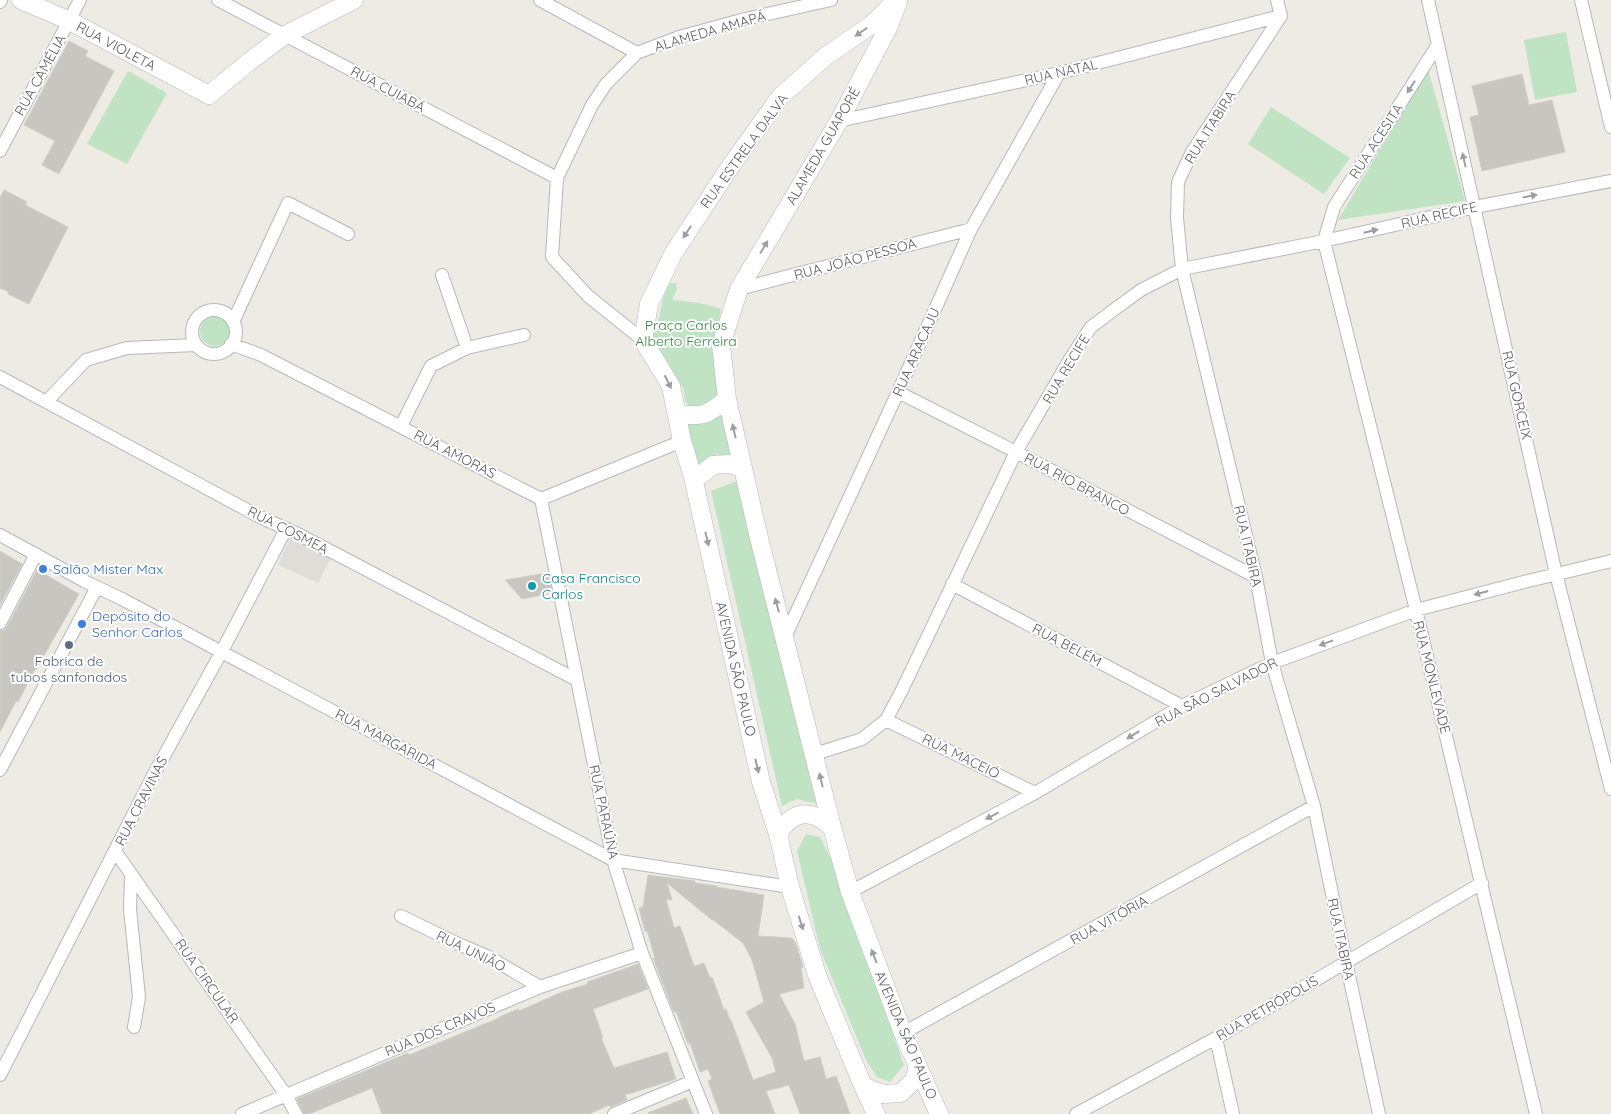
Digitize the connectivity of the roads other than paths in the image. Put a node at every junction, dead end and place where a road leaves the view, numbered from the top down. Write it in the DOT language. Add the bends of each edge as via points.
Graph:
graph roads {
  1 [pos="21,0"];
  2 [pos="80,0"];
  3 [pos="218,0"];
  4 [pos="354,0"];
  5 [pos="540,0"];
  6 [pos="831,0"];
  7 [pos="897,0"];
  8 [pos="1277,0"];
  9 [pos="1428,0"];
  10 [pos="1581,0"];
  11 [pos="1281,16"];
  12 [pos="70,21"];
  13 [pos="285,35"];
  14 [pos="1437,46"];
  15 [pos="637,53"];
  16 [pos="1059,73"];
  17 [pos="839,121"];
  18 [pos="1611,127"];
  19 [pos="0,151"];
  20 [pos="557,178"];
  21 [pos="1611,181"];
  22 [pos="1475,207"];
  23 [pos="971,229"];
  24 [pos="348,234"];
  25 [pos="1324,241"];
  26 [pos="552,257"];
  27 [pos="1182,268"];
  28 [pos="442,275"];
  29 [pos="739,289"];
  30 [pos="234,322"];
  31 [pos="524,335"];
  32 [pos="643,340"];
  33 [pos="231,344"];
  34 [pos="196,345"];
  35 [pos="468,348"];
  36 [pos="0,377"];
  37 [pos="898,392"];
  38 [pos="727,399"];
  39 [pos="46,402"];
  40 [pos="676,414"];
  41 [pos="401,426"];
  42 [pos="682,441"];
  43 [pos="1016,452"];
  44 [pos="743,468"];
  45 [pos="693,477"];
  46 [pos="541,499"];
  47 [pos="286,529"];
  48 [pos="0,535"];
  49 [pos="36,554"];
  50 [pos="1611,561"];
  51 [pos="1556,574"];
  52 [pos="1256,577"];
  53 [pos="952,584"];
  54 [pos="97,587"];
  55 [pos="1416,610"];
  56 [pos="0,623"];
  57 [pos="785,637"];
  58 [pos="222,651"];
  59 [pos="1272,663"];
  60 [pos="577,680"];
  61 [pos="1182,706"];
  62 [pos="886,720"];
  63 [pos="814,754"];
  64 [pos="0,770"];
  65 [pos="1611,789"];
  66 [pos="1035,793"];
  67 [pos="1314,806"];
  68 [pos="832,827"];
  69 [pos="778,834"];
  70 [pos="115,850"];
  71 [pos="613,860"];
  72 [pos="132,874"];
  73 [pos="1482,883"];
  74 [pos="790,888"];
  75 [pos="850,892"];
  76 [pos="401,916"];
  77 [pos="642,953"];
  78 [pos="1346,962"];
  79 [pos="540,987"];
  80 [pos="134,1027"];
  81 [pos="903,1034"];
  82 [pos="1216,1038"];
  83 [pos="918,1066"];
  84 [pos="0,1075"];
  85 [pos="693,1081"];
  86 [pos="863,1086"];
  87 [pos="286,1095"];
  88 [pos="242,1114"];
  89 [pos="296,1114"];
  90 [pos="614,1114"];
  91 [pos="706,1114"];
  92 [pos="876,1114"];
  93 [pos="940,1114"];
  94 [pos="1076,1114"];
  95 [pos="1234,1114"];
  96 [pos="1379,1114"];
  97 [pos="1536,1114"];
  1 -- 12 [label="street, RUA VIOLETA"];
  2 -- 12 [label="street, RUA CAMÉLIA"];
  3 -- 13 [label="street, RUA CUIABÁ"];
  4 -- 13 [label="street"];
  5 -- 15 [label="street"];
  6 -- 15 [label="street, ALAMEDA AMAPÁ" via="679,37"];
  7 -- 17 [label="street, ALAMEDA GUAPORÉ" via="889,26"];
  7 -- 32 [label="street, RUA ESTRELA DALVA, one-way" via="872,25 826,56 780,97 673,254 648,304"];
  8 -- 11 [label="street"];
  9 -- 14 [label="street, RUA GORCEIX"];
  10 -- 18 [label="street"];
  11 -- 16 [label="street, RUA NATAL"];
  11 -- 27 [label="street, RUA ITABIRA" via="1192,152 1178,182 1177,218"];
  12 -- 13 [label="street, RUA VIOLETA" via="209,96"];
  12 -- 19 [label="street, RUA CAMÉLIA"];
  13 -- 20 [label="street, RUA CUIABÁ"];
  22 -- 14 [label="street, RUA GORCEIX, one-way"];
  14 -- 25 [label="street, RUA ACESITA, one-way" via="1334,207"];
  15 -- 20 [label="street, ALAMEDA AMAPÁ" via="606,84 592,105"];
  16 -- 17 [label="street, RUA NATAL"];
  16 -- 23 [label="street, RUA ARACAJU"];
  29 -- 17 [label="street, ALAMEDA GUAPORÉ, one-way"];
  20 -- 26 [label="street, ALAMEDA AMAPÁ"];
  22 -- 21 [label="street, RUA RECIFE, one-way"];
  25 -- 22 [label="street, RUA RECIFE, one-way"];
  22 -- 51 [label="street, RUA GORCEIX"];
  23 -- 29 [label="street, RUA JOÃO PESSOA"];
  23 -- 37 [label="street, RUA ARACAJU"];
  24 -- 30 [label="street" via="288,203"];
  25 -- 27 [label="street, RUA RECIFE"];
  25 -- 55 [label="street, RUA MONLEVADE"];
  26 -- 32 [label="street, AVENIDA SÃO PAULO" via="588,296"];
  27 -- 43 [label="street, RUA RECIFE" via="1141,290 1091,327"];
  27 -- 52 [label="street, RUA ITABIRA"];
  28 -- 35 [label="street"];
  29 -- 38 [label="street, AVENIDA SÃO PAULO" via="721,346"];
  30 -- 33 [label="street" via="236,330"];
  30 -- 34 [label="street" via="223,312 203,313 192,330"];
  31 -- 35 [label="street"];
  32 -- 40 [label="street, AVENIDA SÃO PAULO, one-way" via="671,386"];
  33 -- 34 [label="street" via="227,349 213,353"];
  33 -- 41 [label="street, RUA AMORAS" via="261,355"];
  34 -- 39 [label="street" via="127,348 86,360"];
  35 -- 41 [label="street" via="431,366"];
  36 -- 39 [label="street, RUA COSMEA"];
  37 -- 43 [label="street, RUA RIO BRANCO"];
  37 -- 57 [label="street, RUA ARACAJU"];
  38 -- 40 [label="street" via="700,416"];
  44 -- 38 [label="street, AVENIDA SÃO PAULO, one-way"];
  39 -- 47 [label="street, RUA COSMEA"];
  40 -- 42 [label="street, AVENIDA SÃO PAULO"];
  41 -- 46 [label="street, RUA AMORAS"];
  42 -- 45 [label="street, AVENIDA SÃO PAULO"];
  42 -- 46 [label="street"];
  43 -- 52 [label="street, RUA RIO BRANCO"];
  43 -- 53 [label="street, RUA RECIFE"];
  44 -- 45 [label="street" via="729,464 713,465"];
  57 -- 44 [label="street, AVENIDA SÃO PAULO, one-way"];
  45 -- 69 [label="street, AVENIDA SÃO PAULO, one-way" via="761,782"];
  46 -- 60 [label="street, RUA PARAÚNA"];
  47 -- 58 [label="street, RUA CRAVINAS"];
  47 -- 60 [label="street, RUA COSMEA"];
  48 -- 49 [label="street, RUA MARGARIDA"];
  49 -- 54 [label="street, RUA MARGARIDA"];
  49 -- 56 [label="street"];
  50 -- 51 [label="street, RUA SÃO SALVADOR"];
  51 -- 55 [label="street, RUA SÃO SALVADOR, one-way"];
  51 -- 65 [label="street, RUA GORCEIX"];
  52 -- 59 [label="street, RUA ITABIRA"];
  53 -- 61 [label="street, RUA BELÉM"];
  53 -- 62 [label="street, RUA RECIFE"];
  54 -- 58 [label="street, RUA MARGARIDA"];
  54 -- 64 [label="street"];
  55 -- 59 [label="street, RUA SÃO SALVADOR, one-way"];
  55 -- 73 [label="street, RUA MONLEVADE"];
  57 -- 63 [label="street, AVENIDA SÃO PAULO"];
  58 -- 70 [label="street, RUA CRAVINAS"];
  58 -- 71 [label="street, RUA MARGARIDA"];
  59 -- 61 [label="street, RUA SÃO SALVADOR"];
  59 -- 67 [label="street, RUA ITABIRA"];
  60 -- 71 [label="street, RUA PARAÚNA"];
  61 -- 66 [label="street, RUA SÃO SALVADOR, one-way"];
  62 -- 63 [label="street, RUA RECIFE" via="862,740"];
  62 -- 66 [label="street, RUA MACEIÓ"];
  68 -- 63 [label="street, AVENIDA SÃO PAULO, one-way"];
  66 -- 75 [label="street, RUA SÃO SALVADOR, one-way"];
  67 -- 78 [label="street, RUA ITABIRA"];
  67 -- 81 [label="street, RUA VITÓRIA"];
  68 -- 69 [label="street" via="822,818 810,814 796,816 785,823"];
  68 -- 75 [label="street, AVENIDA SÃO PAULO"];
  69 -- 74 [label="street, AVENIDA SÃO PAULO"];
  70 -- 72 [label="street, RUA CIRCULAR"];
  70 -- 84 [label="street, RUA CRAVINAS"];
  71 -- 74 [label="street, RUA MARGARIDA"];
  71 -- 77 [label="street, RUA PARAÚNA"];
  72 -- 80 [label="street" via="130,909 139,997"];
  72 -- 87 [label="street, RUA CIRCULAR"];
  73 -- 78 [label="street, RUA PETRÓPOLIS"];
  73 -- 97 [label="street, RUA MONLEVADE"];
  74 -- 86 [label="street, AVENIDA SÃO PAULO, one-way" via="817,975"];
  81 -- 75 [label="street, AVENIDA SÃO PAULO, one-way"];
  76 -- 79 [label="street, RUA UNIÃO" via="489,957"];
  77 -- 79 [label="street, RUA DOS CRAVOS"];
  77 -- 85 [label="street, RUA PARAÚNA"];
  78 -- 82 [label="street, RUA PETRÓPOLIS"];
  78 -- 96 [label="street, RUA ITABIRA"];
  79 -- 87 [label="street, RUA DOS CRAVOS"];
  81 -- 83 [label="street, AVENIDA SÃO PAULO"];
  82 -- 94 [label="street, RUA PETRÓPOLIS"];
  82 -- 95 [label="street"];
  83 -- 86 [label="street" via="914,1080 901,1093 883,1094"];
  83 -- 93 [label="street, AVENIDA SÃO PAULO"];
  85 -- 90 [label="street"];
  85 -- 91 [label="street, RUA PARAÚNA"];
  86 -- 92 [label="street, AVENIDA SÃO PAULO"];
  87 -- 88 [label="street, RUA DOS CRAVOS"];
  87 -- 89 [label="street, RUA CIRCULAR"];
}
